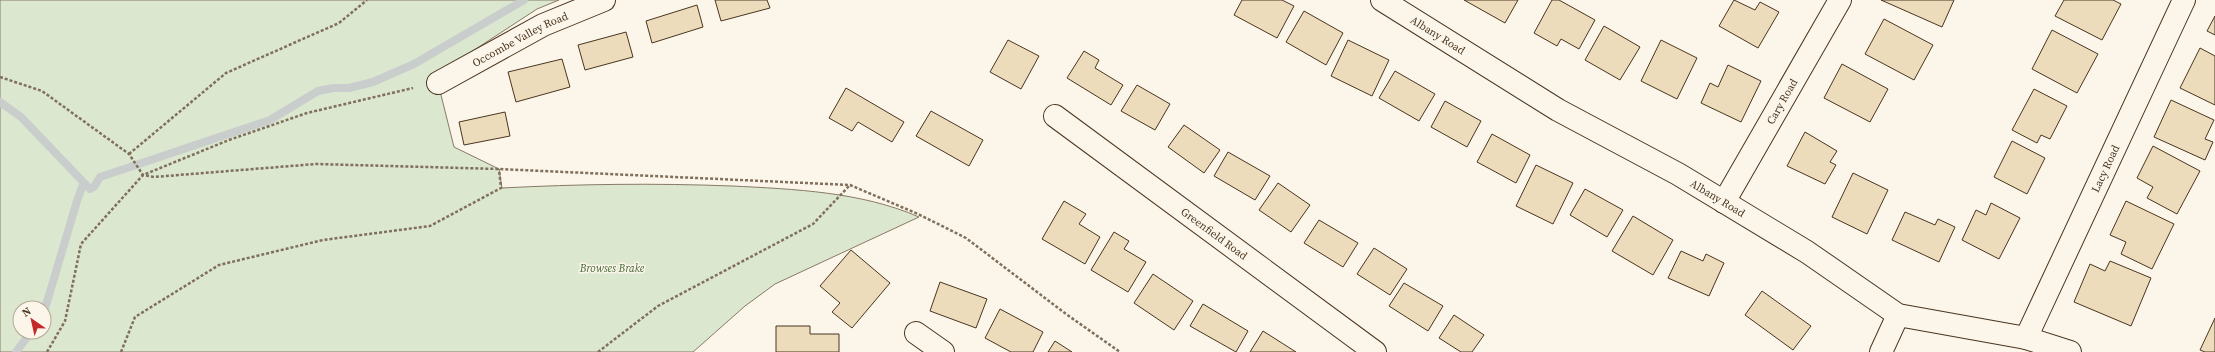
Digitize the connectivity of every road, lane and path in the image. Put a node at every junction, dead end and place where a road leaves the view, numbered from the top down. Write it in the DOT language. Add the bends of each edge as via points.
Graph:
graph roads {
  1 [pos="367,0"];
  2 [pos="604,0"];
  3 [pos="1382,0"];
  4 [pos="1840,0"];
  5 [pos="2184,0"];
  6 [pos="0,77"];
  7 [pos="438,84"];
  8 [pos="1055,116"];
  9 [pos="129,154"];
  10 [pos="499,169"];
  11 [pos="143,175"];
  12 [pos="850,185"];
  13 [pos="1724,202"];
  14 [pos="1898,315"];
  15 [pos="916,332"];
  16 [pos="2026,338"];
  17 [pos="47,352"];
  18 [pos="121,352"];
  19 [pos="598,352"];
  20 [pos="943,352"];
  21 [pos="1120,352"];
  22 [pos="1375,352"];
  23 [pos="1881,352"];
  24 [pos="2070,352"];
  1 -- 9 [label="path" via="339,23 226,73"];
  2 -- 7 [label="street, Occombe Valley Road" via="543,25"];
  3 -- 13 [label="street, Albany Road" via="1558,110 1678,174"];
  4 -- 13 [label="street, Cary Road"];
  5 -- 16 [label="street, Lacy Road"];
  6 -- 9 [label="path" via="42,91"];
  7 -- 11 [label="path" via="426,84 307,113 229,140"];
  8 -- 22 [label="street, Greenfield Road"];
  9 -- 11 [label="path"];
  10 -- 11 [label="path" via="316,164 154,177"];
  10 -- 12 [label="path"];
  10 -- 18 [label="path" via="502,188 430,226 323,240 219,265 135,317"];
  11 -- 17 [label="path" via="81,244 64,321"];
  12 -- 19 [label="path" via="813,224 658,306"];
  12 -- 21 [label="path" via="966,238"];
  13 -- 14 [label="street, Albany Road" via="1807,252"];
  14 -- 16 [label="street, Albany Road"];
  14 -- 23 [label="street"];
  15 -- 20 [label="street"];
  16 -- 24 [label="street, Albany Road"];
}
